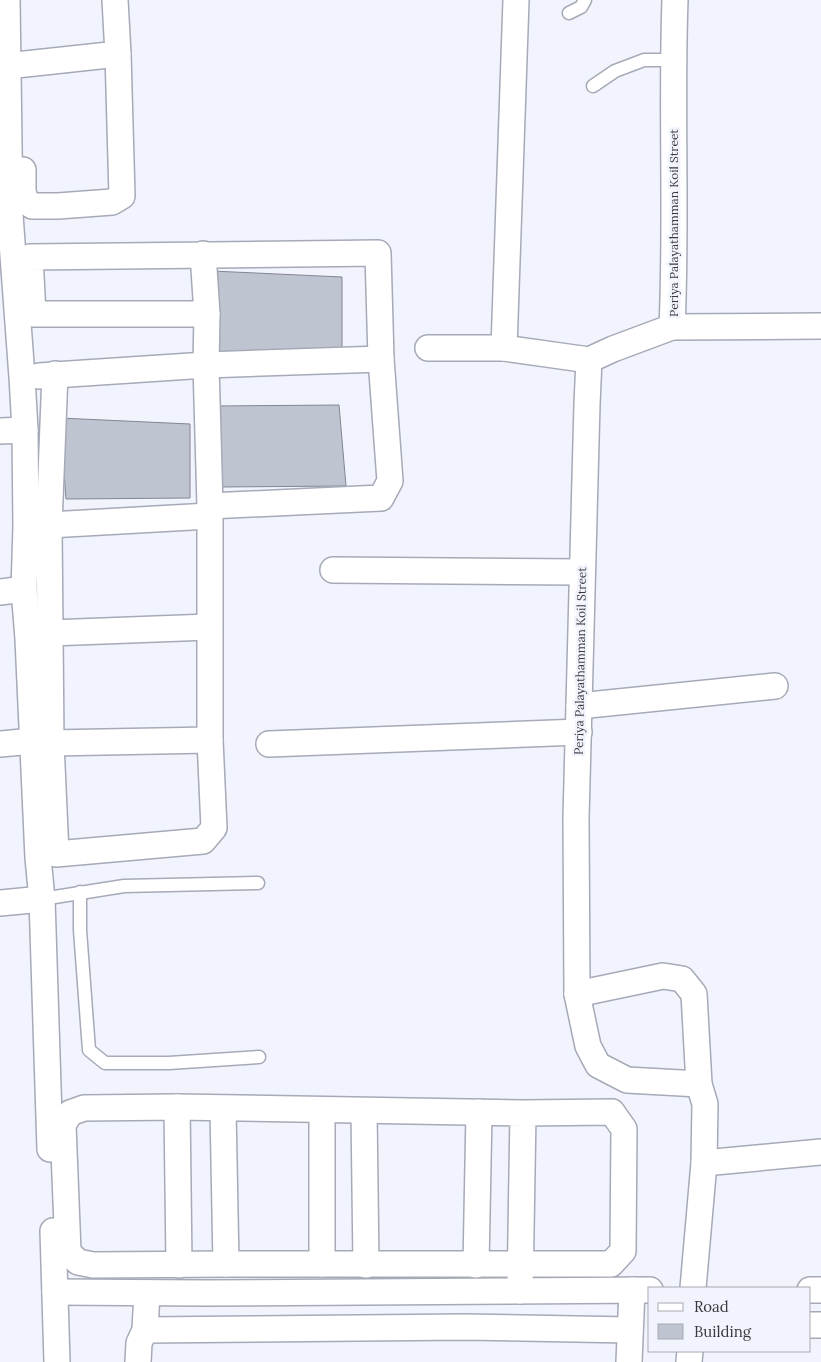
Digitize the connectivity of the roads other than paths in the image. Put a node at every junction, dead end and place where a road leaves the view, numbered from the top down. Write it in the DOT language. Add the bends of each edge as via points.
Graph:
graph roads {
  1 [pos="7,0"];
  2 [pos="19,0"];
  3 [pos="115,0"];
  4 [pos="516,0"];
  5 [pos="586,0"];
  6 [pos="675,0"];
  7 [pos="569,13"];
  8 [pos="118,54"];
  9 [pos="673,60"];
  10 [pos="14,66"];
  11 [pos="593,86"];
  12 [pos="5,215"];
  13 [pos="203,254"];
  14 [pos="207,314"];
  15 [pos="821,326"];
  16 [pos="672,327"];
  17 [pos="428,348"];
  18 [pos="504,348"];
  19 [pos="381,359"];
  20 [pos="589,360"];
  21 [pos="206,364"];
  22 [pos="55,374"];
  23 [pos="22,377"];
  24 [pos="25,430"];
  25 [pos="0,431"];
  26 [pos="209,511"];
  27 [pos="49,525"];
  28 [pos="333,570"];
  29 [pos="582,572"];
  30 [pos="24,589"];
  31 [pos="0,592"];
  32 [pos="209,627"];
  33 [pos="50,633"];
  34 [pos="775,686"];
  35 [pos="579,706"];
  36 [pos="579,732"];
  37 [pos="210,740"];
  38 [pos="39,742"];
  39 [pos="0,744"];
  40 [pos="269,744"];
  41 [pos="258,883"];
  42 [pos="80,892"];
  43 [pos="42,899"];
  44 [pos="0,903"];
  45 [pos="577,994"];
  46 [pos="259,1058"];
  47 [pos="699,1084"];
  48 [pos="177,1108"];
  49 [pos="223,1109"];
  50 [pos="322,1110"];
  51 [pos="364,1111"];
  52 [pos="479,1112"];
  53 [pos="523,1113"];
  54 [pos="821,1152"];
  55 [pos="704,1163"];
  56 [pos="215,1264"];
  57 [pos="322,1264"];
  58 [pos="476,1264"];
  59 [pos="179,1265"];
  60 [pos="366,1265"];
  61 [pos="520,1265"];
  62 [pos="693,1287"];
  63 [pos="641,1290"];
  64 [pos="520,1291"];
  65 [pos="55,1292"];
  66 [pos="147,1293"];
  67 [pos="204,1293"];
  68 [pos="145,1330"];
  69 [pos="630,1330"];
  70 [pos="57,1362"];
  71 [pos="138,1362"];
  72 [pos="629,1362"];
  1 -- 10 [label="street"];
  2 -- 10 [label="street"];
  3 -- 8 [label="street"];
  4 -- 18 [label="street"];
  5 -- 7 [label="lane"];
  6 -- 9 [label="street, Periya Palayathamman Koil Street"];
  8 -- 10 [label="street"];
  8 -- 10 [label="street" via="122,196 112,202 32,206 26,202"];
  9 -- 11 [label="lane" via="644,60 615,71"];
  9 -- 16 [label="street, Periya Palayathamman Koil Street"];
  10 -- 12 [label="street"];
  12 -- 23 [label="street"];
  13 -- 14 [label="street"];
  13 -- 14 [label="street" via="30,256 33,314"];
  13 -- 19 [label="street" via="378,253"];
  14 -- 21 [label="street"];
  15 -- 16 [label="street"];
  16 -- 20 [label="street, Periya Palayathamman Koil Street"];
  17 -- 18 [label="street"];
  18 -- 20 [label="street"];
  19 -- 21 [label="street"];
  19 -- 26 [label="street" via="390,481 381,498"];
  20 -- 29 [label="street, Periya Palayathamman Koil Street"];
  21 -- 22 [label="street"];
  21 -- 26 [label="street"];
  22 -- 23 [label="street"];
  22 -- 27 [label="street"];
  23 -- 24 [label="street"];
  24 -- 25 [label="street"];
  24 -- 30 [label="street"];
  26 -- 27 [label="street"];
  26 -- 32 [label="street"];
  27 -- 33 [label="street"];
  28 -- 29 [label="street"];
  29 -- 35 [label="street, Periya Palayathamman Koil Street"];
  30 -- 31 [label="street"];
  30 -- 38 [label="street"];
  32 -- 33 [label="street"];
  32 -- 37 [label="street"];
  33 -- 38 [label="street"];
  34 -- 35 [label="street"];
  35 -- 36 [label="street, Periya Palayathamman Koil Street"];
  36 -- 40 [label="street"];
  36 -- 45 [label="street, Periya Palayathamman Koil Street"];
  37 -- 38 [label="street"];
  37 -- 38 [label="street" via="214,828 203,841 56,854"];
  38 -- 39 [label="street"];
  38 -- 43 [label="street" via="38,858"];
  41 -- 42 [label="lane" via="124,886"];
  42 -- 43 [label="lane"];
  42 -- 46 [label="lane" via="89,1050 105,1063"];
  43 -- 44 [label="street"];
  43 -- 65 [label="street"];
  45 -- 47 [label="street, Periya Palayathamman Koil Street" via="588,1046 598,1065 627,1080"];
  45 -- 47 [label="street" via="663,976 682,979 694,994"];
  47 -- 55 [label="street" via="705,1104"];
  48 -- 49 [label="street"];
  48 -- 59 [label="street"];
  48 -- 59 [label="street" via="84,1108 70,1113 63,1125 68,1252 78,1262 93,1265"];
  49 -- 50 [label="street"];
  49 -- 56 [label="street"];
  50 -- 51 [label="street"];
  50 -- 57 [label="street"];
  51 -- 52 [label="street"];
  51 -- 60 [label="street"];
  52 -- 53 [label="street"];
  52 -- 58 [label="street"];
  53 -- 61 [label="street"];
  53 -- 61 [label="street" via="612,1112 624,1129 623,1251 611,1264"];
  54 -- 55 [label="street"];
  55 -- 62 [label="street"];
  56 -- 57 [label="street"];
  56 -- 59 [label="street"];
  56 -- 67 [label="street"];
  57 -- 60 [label="street"];
  58 -- 60 [label="street"];
  58 -- 61 [label="street"];
  61 -- 64 [label="street"];
  63 -- 64 [label="street"];
  63 -- 69 [label="street"];
  64 -- 67 [label="street"];
  65 -- 66 [label="street"];
  65 -- 70 [label="street"];
  66 -- 67 [label="street"];
  66 -- 68 [label="street"];
  68 -- 69 [label="street" via="465,1327"];
  68 -- 71 [label="street" via="139,1342"];
  69 -- 72 [label="street"];
}
